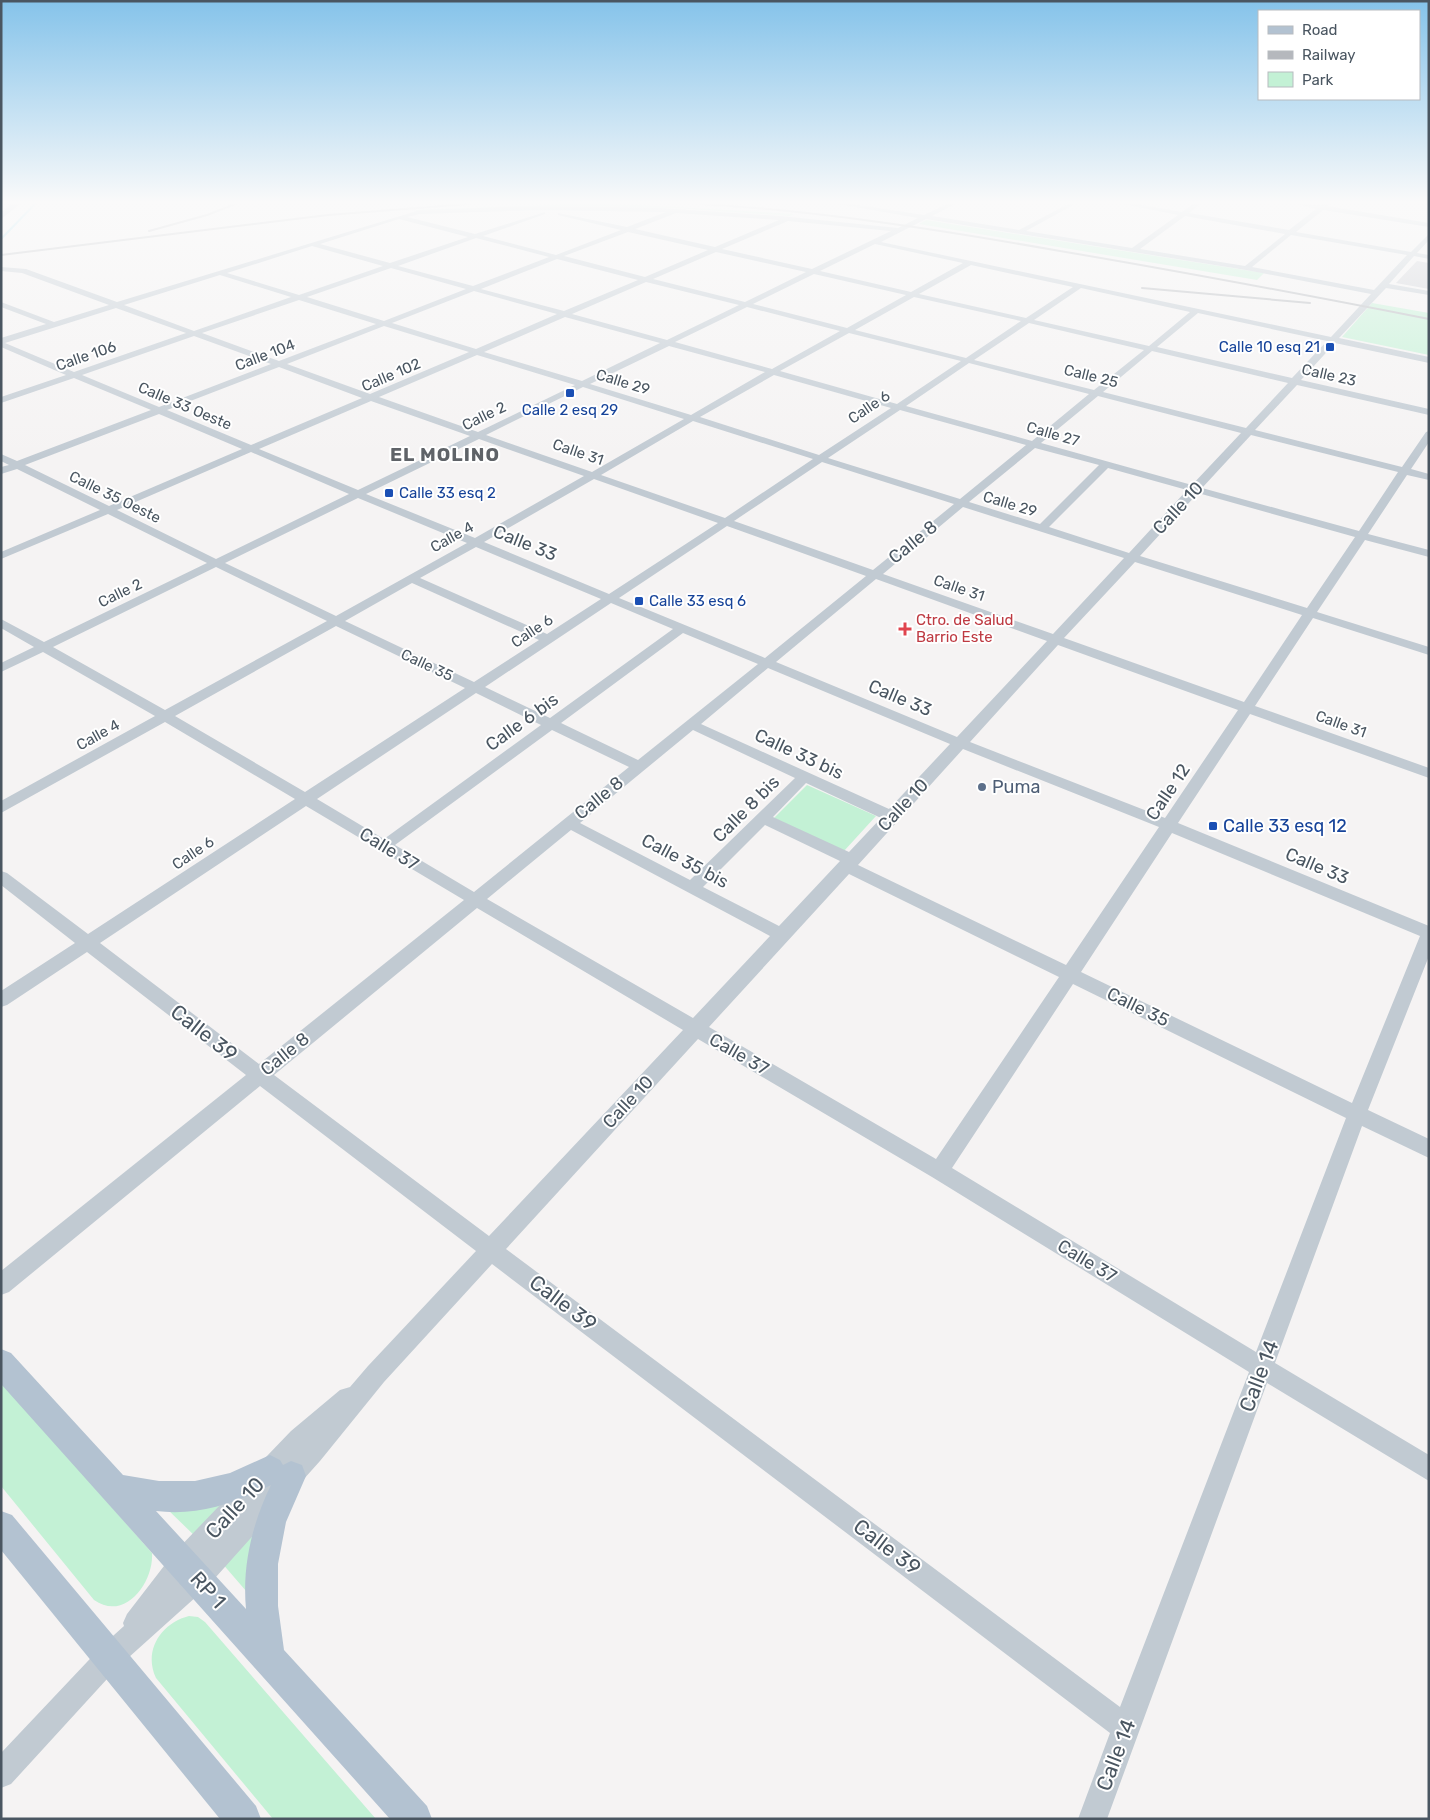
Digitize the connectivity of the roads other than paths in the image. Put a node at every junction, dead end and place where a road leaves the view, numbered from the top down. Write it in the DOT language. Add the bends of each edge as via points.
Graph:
graph roads {
  1 [pos="71,289"];
  2 [pos="170,289"];
  3 [pos="270,289"];
  4 [pos="324,289"];
  5 [pos="474,289"];
  6 [pos="479,289"];
  7 [pos="622,289"];
  8 [pos="685,289"];
  9 [pos="778,289"];
  10 [pos="890,289"];
  11 [pos="921,289"];
  12 [pos="1074,289"];
  13 [pos="1092,289"];
  14 [pos="1356,289"];
  15 [pos="1381,289"];
  16 [pos="1406,289"];
  17 [pos="1377,293"];
  18 [pos="1429,293"];
  19 [pos="912,294"];
  20 [pos="299,298"];
  21 [pos="1,304"];
  22 [pos="747,304"];
  23 [pos="116,306"];
  24 [pos="1196,311"];
  25 [pos="567,314"];
  26 [pos="1026,320"];
  27 [pos="386,324"];
  28 [pos="55,325"];
  29 [pos="848,331"];
  30 [pos="194,334"];
  31 [pos="1334,340"];
  32 [pos="670,342"];
  33 [pos="1,343"];
  34 [pos="1150,348"];
  35 [pos="478,352"];
  36 [pos="968,360"];
  37 [pos="1429,360"];
  38 [pos="278,364"];
  39 [pos="774,371"];
  40 [pos="72,375"];
  41 [pos="1295,382"];
  42 [pos="582,385"];
  43 [pos="1095,393"];
  44 [pos="372,398"];
  45 [pos="1,400"];
  46 [pos="899,406"];
  47 [pos="157,411"];
  48 [pos="1429,412"];
  49 [pos="692,418"];
  50 [pos="1249,431"];
  51 [pos="1429,434"];
  52 [pos="479,435"];
  53 [pos="1033,444"];
  54 [pos="250,449"];
  55 [pos="1,457"];
  56 [pos="820,459"];
  57 [pos="1106,464"];
  58 [pos="15,465"];
  59 [pos="1,471"];
  60 [pos="1404,471"];
  61 [pos="594,475"];
  62 [pos="1429,478"];
  63 [pos="1195,489"];
  64 [pos="358,494"];
  65 [pos="960,504"];
  66 [pos="107,510"];
  67 [pos="726,522"];
  68 [pos="1040,529"];
  69 [pos="1361,535"];
  70 [pos="475,543"];
  71 [pos="1429,554"];
  72 [pos="1,556"];
  73 [pos="1132,558"];
  74 [pos="216,563"];
  75 [pos="872,575"];
  76 [pos="410,578"];
  77 [pos="611,598"];
  78 [pos="1310,613"];
  79 [pos="334,621"];
  80 [pos="1,623"];
  81 [pos="682,628"];
  82 [pos="548,639"];
  83 [pos="1056,639"];
  84 [pos="44,647"];
  85 [pos="1429,651"];
  86 [pos="767,663"];
  87 [pos="1,668"];
  88 [pos="476,688"];
  89 [pos="1247,708"];
  90 [pos="165,716"];
  91 [pos="551,724"];
  92 [pos="690,724"];
  93 [pos="960,743"];
  94 [pos="638,766"];
  95 [pos="1429,773"];
  96 [pos="804,776"];
  97 [pos="304,799"];
  98 [pos="1,808"];
  99 [pos="892,817"];
  100 [pos="763,818"];
  101 [pos="569,823"];
  102 [pos="1168,825"];
  103 [pos="384,846"];
  104 [pos="849,863"];
  105 [pos="1,877"];
  106 [pos="692,888"];
  107 [pos="474,899"];
  108 [pos="1429,934"];
  109 [pos="782,936"];
  110 [pos="88,944"];
  111 [pos="1069,974"];
  112 [pos="1,1000"];
  113 [pos="696,1029"];
  114 [pos="259,1076"];
  115 [pos="1357,1114"];
  116 [pos="1429,1149"];
  117 [pos="939,1171"];
  118 [pos="492,1249"];
  119 [pos="1,1284"];
  120 [pos="1,1363"];
  121 [pos="1262,1368"];
  122 [pos="1429,1469"];
  123 [pos="281,1473"];
  124 [pos="116,1489"];
  125 [pos="1,1526"];
  126 [pos="190,1570"];
  127 [pos="268,1656"];
  128 [pos="110,1657"];
  129 [pos="1126,1728"];
  130 [pos="1,1774"];
  131 [pos="243,1819"];
  132 [pos="414,1819"];
  133 [pos="1092,1819"];
  1 -- 23 [label="street, Calle 31"];
  2 -- 23 [label="street"];
  3 -- 20 [label="street, Calle 29"];
  4 -- 20 [label="street, Calle 106"];
  5 -- 27 [label="street, Calle 104"];
  6 -- 25 [label="street, Calle 27"];
  7 -- 25 [label="street, Calle 102"];
  8 -- 22 [label="street, Calle 25"];
  9 -- 22 [label="street, Calle 2"];
  10 -- 19 [label="street, Calle 23"];
  11 -- 19 [label="street, Calle 4"];
  12 -- 26 [label="street, Calle 6"];
  13 -- 24 [label="street"];
  14 -- 17 [label="street"];
  15 -- 17 [label="street, Calle 10"];
  16 -- 18 [label="street"];
  17 -- 31 [label="street, Calle 10"];
  19 -- 26 [label="street, Calle 23"];
  19 -- 29 [label="street, Calle 4"];
  20 -- 27 [label="street, Calle 29"];
  20 -- 30 [label="street, Calle 106"];
  21 -- 28 [label="street"];
  22 -- 29 [label="street, Calle 25"];
  22 -- 32 [label="street, Calle 2"];
  23 -- 28 [label="street"];
  23 -- 30 [label="street, Calle 31"];
  24 -- 31 [label="street"];
  24 -- 34 [label="street, Calle 8"];
  25 -- 32 [label="street, Calle 27"];
  25 -- 35 [label="street, Calle 102"];
  26 -- 34 [label="street, Calle 23"];
  26 -- 36 [label="street, Calle 6"];
  27 -- 35 [label="street, Calle 29"];
  27 -- 38 [label="street, Calle 104"];
  28 -- 33 [label="street"];
  29 -- 36 [label="street, Calle 25"];
  29 -- 39 [label="street, Calle 4"];
  30 -- 38 [label="street, Calle 31"];
  30 -- 40 [label="street, Calle 106"];
  31 -- 37 [label="street"];
  31 -- 41 [label="street, Calle 10"];
  32 -- 39 [label="street, Calle 27"];
  32 -- 42 [label="street, Calle 2"];
  33 -- 40 [label="street, Calle 33 Oeste"];
  34 -- 41 [label="street, Calle 23"];
  34 -- 43 [label="street, Calle 8"];
  35 -- 42 [label="street, Calle 29"];
  35 -- 44 [label="street, Calle 102"];
  36 -- 43 [label="street, Calle 25"];
  36 -- 46 [label="street, Calle 6"];
  38 -- 44 [label="street, Calle 31"];
  38 -- 47 [label="street, Calle 104"];
  39 -- 46 [label="street, Calle 27"];
  39 -- 49 [label="street, Calle 4"];
  40 -- 45 [label="street, Calle 106"];
  40 -- 47 [label="street, Calle 33 Oeste"];
  41 -- 48 [label="street, Calle 23"];
  41 -- 50 [label="street, Calle 10"];
  42 -- 49 [label="street, Calle 29"];
  42 -- 52 [label="street, Calle 2"];
  43 -- 50 [label="street, Calle 25"];
  43 -- 53 [label="street, Calle 8"];
  44 -- 52 [label="street, Calle 31"];
  44 -- 54 [label="street, Calle 102"];
  46 -- 53 [label="street, Calle 27"];
  46 -- 56 [label="street, Calle 6"];
  47 -- 54 [label="street, Calle 33 Oeste"];
  47 -- 58 [label="street, Calle 104"];
  49 -- 56 [label="street, Calle 29"];
  49 -- 61 [label="street, Calle 4"];
  50 -- 60 [label="street, Calle 25"];
  50 -- 63 [label="street, Calle 10"];
  51 -- 60 [label="street, Calle 12"];
  52 -- 61 [label="street, Calle 31"];
  52 -- 64 [label="street, Calle 2"];
  53 -- 57 [label="street, Calle 27"];
  53 -- 65 [label="street, Calle 8"];
  54 -- 64 [label="street, Calle 33 Oeste"];
  54 -- 66 [label="street, Calle 102"];
  55 -- 58 [label="street, Calle 35 Oeste"];
  56 -- 65 [label="street, Calle 29"];
  56 -- 67 [label="street, Calle 6"];
  57 -- 63 [label="street, Calle 27"];
  57 -- 68 [label="street"];
  58 -- 59 [label="street, Calle 104"];
  58 -- 66 [label="street, Calle 35 Oeste"];
  60 -- 62 [label="street, Calle 25"];
  60 -- 69 [label="street, Calle 12"];
  61 -- 67 [label="street, Calle 31"];
  61 -- 70 [label="street, Calle 4"];
  63 -- 69 [label="street, Calle 27"];
  63 -- 73 [label="street, Calle 10"];
  64 -- 70 [label="street, Calle 33"];
  64 -- 74 [label="street, Calle 2"];
  65 -- 68 [label="street, Calle 29"];
  65 -- 75 [label="street, Calle 8"];
  66 -- 72 [label="street, Calle 102"];
  66 -- 74 [label="street, Calle 35 Oeste"];
  67 -- 75 [label="street, Calle 31"];
  67 -- 77 [label="street, Calle 6"];
  68 -- 73 [label="street, Calle 29"];
  69 -- 71 [label="street, Calle 27"];
  69 -- 78 [label="street, Calle 12"];
  70 -- 76 [label="street, Calle 4"];
  70 -- 77 [label="street, Calle 33"];
  73 -- 78 [label="street, Calle 29"];
  73 -- 83 [label="street, Calle 10"];
  74 -- 79 [label="street, Calle 35"];
  74 -- 84 [label="street, Calle 2"];
  75 -- 83 [label="street, Calle 31"];
  75 -- 86 [label="street, Calle 8"];
  76 -- 79 [label="street, Calle 4"];
  76 -- 82 [label="street"];
  77 -- 81 [label="street, Calle 33"];
  77 -- 82 [label="street, Calle 6"];
  78 -- 85 [label="street, Calle 29"];
  78 -- 89 [label="street, Calle 12"];
  79 -- 88 [label="street, Calle 35"];
  79 -- 90 [label="street, Calle 4"];
  80 -- 84 [label="street, Calle 37"];
  81 -- 86 [label="street, Calle 33"];
  81 -- 91 [label="street, Calle 6 bis"];
  82 -- 88 [label="street, Calle 6"];
  83 -- 89 [label="street, Calle 31"];
  83 -- 93 [label="street, Calle 10"];
  84 -- 87 [label="street, Calle 2"];
  84 -- 90 [label="street, Calle 37"];
  86 -- 92 [label="street, Calle 8"];
  86 -- 93 [label="street, Calle 33"];
  88 -- 91 [label="street, Calle 35"];
  88 -- 97 [label="street, Calle 6"];
  89 -- 95 [label="street, Calle 31"];
  89 -- 102 [label="street, Calle 12"];
  90 -- 97 [label="street, Calle 37"];
  90 -- 98 [label="street, Calle 4"];
  91 -- 94 [label="street, Calle 35"];
  91 -- 103 [label="street, Calle 6 bis"];
  92 -- 94 [label="street, Calle 8"];
  92 -- 96 [label="street, Calle 33 bis"];
  93 -- 99 [label="street, Calle 10"];
  93 -- 102 [label="street, Calle 33"];
  94 -- 101 [label="street, Calle 8"];
  96 -- 99 [label="street, Calle 33 bis"];
  96 -- 100 [label="street, Calle 8 bis"];
  97 -- 103 [label="street, Calle 37"];
  97 -- 110 [label="street, Calle 6"];
  99 -- 104 [label="street, Calle 10"];
  100 -- 104 [label="street, Calle 35"];
  100 -- 106 [label="street, Calle 8 bis"];
  101 -- 106 [label="street, Calle 35 bis"];
  101 -- 107 [label="street, Calle 8"];
  102 -- 108 [label="street, Calle 33"];
  102 -- 111 [label="street, Calle 12"];
  103 -- 107 [label="street, Calle 37"];
  104 -- 109 [label="street, Calle 10"];
  104 -- 111 [label="street, Calle 35"];
  105 -- 110 [label="street, Calle 39"];
  106 -- 109 [label="street, Calle 35 bis"];
  107 -- 113 [label="street, Calle 37"];
  107 -- 114 [label="street, Calle 8"];
  108 -- 115 [label="street, Calle 14"];
  109 -- 113 [label="street, Calle 10"];
  110 -- 112 [label="street, Calle 6"];
  110 -- 114 [label="street, Calle 39"];
  111 -- 115 [label="street, Calle 35"];
  111 -- 117 [label="street, Calle 12"];
  113 -- 117 [label="street, Calle 37"];
  113 -- 118 [label="street, Calle 10"];
  114 -- 118 [label="street, Calle 39"];
  114 -- 119 [label="street, Calle 8"];
  115 -- 116 [label="street, Calle 35"];
  115 -- 121 [label="street, Calle 14"];
  117 -- 121 [label="street, Calle 37"];
  118 -- 123 [label="street, Calle 10"];
  118 -- 129 [label="street, Calle 39"];
  120 -- 124 [label="main road, RP 1"];
  121 -- 122 [label="street, Calle 37"];
  121 -- 129 [label="street, Calle 14"];
  123 -- 124 [label="main road" via="189,1498 156,1497"];
  123 -- 126 [label="street, Calle 10"];
  123 -- 127 [label="main road" via="261,1565 260,1604"];
  124 -- 126 [label="main road, RP 1"];
  125 -- 128 [label="main road"];
  126 -- 127 [label="main road, RP 1"];
  126 -- 128 [label="street, Calle 10"];
  127 -- 132 [label="main road, RP 1"];
  128 -- 130 [label="street, Calle 10"];
  128 -- 131 [label="main road"];
  129 -- 133 [label="street, Calle 14"];
}
